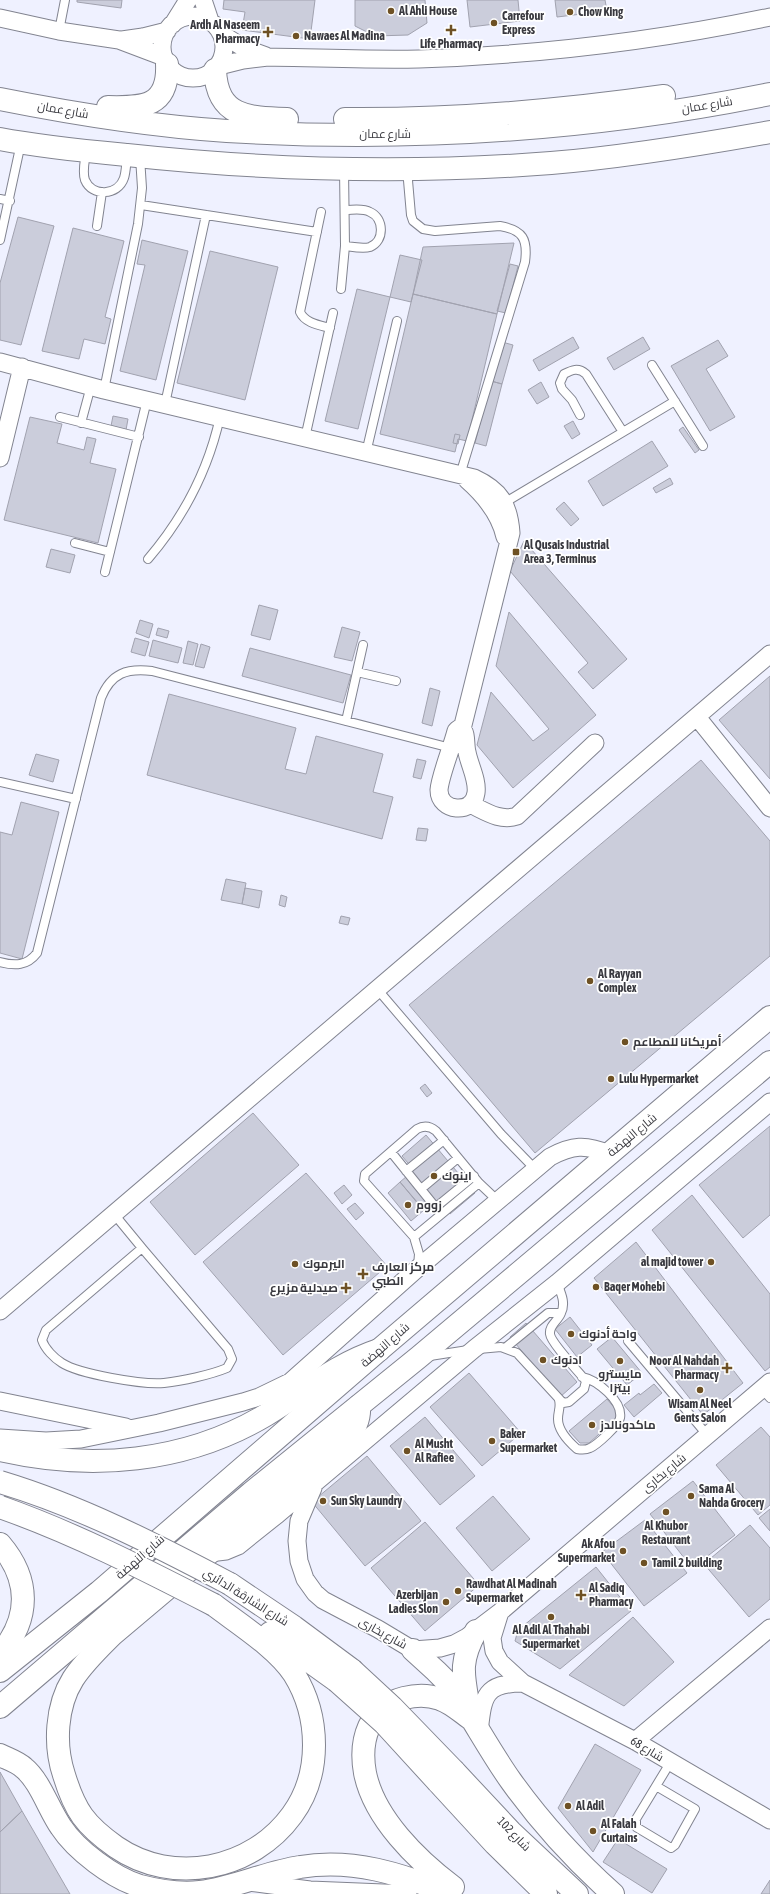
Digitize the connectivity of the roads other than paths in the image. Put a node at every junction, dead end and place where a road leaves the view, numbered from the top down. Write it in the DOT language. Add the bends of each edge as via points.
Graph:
graph roads {
  1 [pos="188,0"];
  2 [pos="203,0"];
  3 [pos="63,2"];
  4 [pos="770,17"];
  5 [pos="0,18"];
  6 [pos="210,21"];
  7 [pos="169,28"];
  8 [pos="58,31"];
  9 [pos="223,35"];
  10 [pos="119,40"];
  11 [pos="268,57"];
  12 [pos="166,61"];
  13 [pos="217,68"];
  14 [pos="770,81"];
  15 [pos="770,94"];
  16 [pos="0,99"];
  17 [pos="83,114"];
  18 [pos="770,132"];
  19 [pos="0,139"];
  20 [pos="22,143"];
  21 [pos="86,151"];
  22 [pos="134,156"];
  23 [pos="344,168"];
  24 [pos="407,168"];
  25 [pos="102,192"];
  26 [pos="0,198"];
  27 [pos="10,201"];
  28 [pos="141,204"];
  29 [pos="346,210"];
  30 [pos="321,212"];
  31 [pos="206,215"];
  32 [pos="97,226"];
  33 [pos="317,232"];
  34 [pos="0,240"];
  35 [pos="345,246"];
  36 [pos="341,289"];
  37 [pos="333,313"];
  38 [pos="397,321"];
  39 [pos="330,328"];
  40 [pos="0,362"];
  41 [pos="652,365"];
  42 [pos="22,367"];
  43 [pos="97,388"];
  44 [pos="147,400"];
  45 [pos="675,401"];
  46 [pos="165,404"];
  47 [pos="580,415"];
  48 [pos="60,417"];
  49 [pos="220,417"];
  50 [pos="81,422"];
  51 [pos="622,432"];
  52 [pos="139,437"];
  53 [pos="304,438"];
  54 [pos="703,446"];
  55 [pos="366,453"];
  56 [pos="0,458"];
  57 [pos="460,475"];
  58 [pos="504,503"];
  59 [pos="75,543"];
  60 [pos="508,549"];
  61 [pos="110,552"];
  62 [pos="148,559"];
  63 [pos="105,572"];
  64 [pos="363,645"];
  65 [pos="770,654"];
  66 [pos="357,672"];
  67 [pos="396,681"];
  68 [pos="697,717"];
  69 [pos="346,721"];
  70 [pos="462,729"];
  71 [pos="596,743"];
  72 [pos="451,748"];
  73 [pos="0,782"];
  74 [pos="76,799"];
  75 [pos="473,800"];
  76 [pos="770,808"];
  77 [pos="0,962"];
  78 [pos="378,990"];
  79 [pos="770,1017"];
  80 [pos="770,1062"];
  81 [pos="770,1102"];
  82 [pos="444,1140"];
  83 [pos="391,1152"];
  84 [pos="609,1154"];
  85 [pos="458,1158"];
  86 [pos="536,1169"];
  87 [pos="406,1171"];
  88 [pos="474,1176"];
  89 [pos="479,1183"];
  90 [pos="421,1189"];
  91 [pos="498,1201"];
  92 [pos="438,1210"];
  93 [pos="114,1214"];
  94 [pos="414,1237"];
  95 [pos="142,1248"];
  96 [pos="418,1268"];
  97 [pos="557,1283"];
  98 [pos="0,1311"];
  99 [pos="561,1313"];
  100 [pos="628,1340"];
  101 [pos="505,1348"];
  102 [pos="474,1349"];
  103 [pos="379,1350"];
  104 [pos="419,1357"];
  105 [pos="582,1377"];
  106 [pos="767,1390"];
  107 [pos="559,1400"];
  108 [pos="0,1401"];
  109 [pos="359,1406"];
  110 [pos="134,1428"];
  111 [pos="708,1436"];
  112 [pos="0,1438"];
  113 [pos="0,1450"];
  114 [pos="317,1481"];
  115 [pos="0,1482"];
  116 [pos="0,1507"];
  117 [pos="0,1544"];
  118 [pos="209,1553"];
  119 [pos="214,1605"];
  120 [pos="500,1612"];
  121 [pos="770,1628"];
  122 [pos="476,1631"];
  123 [pos="413,1650"];
  124 [pos="0,1654"];
  125 [pos="0,1671"];
  126 [pos="344,1676"];
  127 [pos="523,1683"];
  128 [pos="0,1707"];
  129 [pos="475,1726"];
  130 [pos="635,1741"];
  131 [pos="0,1756"];
  132 [pos="670,1763"];
  133 [pos="446,1776"];
  134 [pos="656,1786"];
  135 [pos="770,1820"];
  136 [pos="244,1881"];
  137 [pos="408,1894"];
  138 [pos="450,1894"];
  139 [pos="462,1894"];
  140 [pos="546,1894"];
  141 [pos="576,1894"];
  142 [pos="613,1894"];
  1 -- 7 [label="street"];
  2 -- 6 [label="street"];
  3 -- 8 [label="lane"];
  4 -- 11 [label="street" via="647,38 510,53 418,59"];
  5 -- 8 [label="street"];
  6 -- 7 [label="street" via="193,16 184,18"];
  6 -- 9 [label="street"];
  7 -- 10 [label="street" via="143,38"];
  7 -- 12 [label="street" via="162,48"];
  8 -- 10 [label="street"];
  9 -- 11 [label="street" via="244,48"];
  9 -- 13 [label="street" via="224,51"];
  10 -- 12 [label="street"];
  11 -- 13 [label="street" via="243,60"];
  12 -- 13 [label="street" via="174,72 192,78 201,78"];
  12 -- 17 [label="main road" via="165,89 154,101 139,107 91,109"];
  13 -- 14 [label="main road" via="218,93 232,110 243,115 279,118 433,118 534,112"];
  15 -- 17 [label="main road, شارع عمان" via="693,108 579,123 415,134 227,131"];
  16 -- 17 [label="main road, شارع عمان"];
  18 -- 24 [label="main road" via="622,156 551,163"];
  19 -- 20 [label="main road"];
  20 -- 21 [label="main road"];
  20 -- 27 [label="lane"];
  21 -- 22 [label="main road"];
  21 -- 25 [label="lane" via="84,178 91,188"];
  22 -- 23 [label="main road" via="206,163"];
  22 -- 25 [label="lane" via="122,183 113,191"];
  22 -- 28 [label="lane" via="142,171"];
  23 -- 24 [label="main road"];
  23 -- 29 [label="lane"];
  24 -- 57 [label="lane" via="411,215 418,226 429,231 500,226 511,228 519,233 527,250"];
  25 -- 32 [label="lane"];
  26 -- 27 [label="lane"];
  27 -- 34 [label="lane"];
  28 -- 31 [label="lane"];
  28 -- 43 [label="lane"];
  29 -- 35 [label="lane"];
  29 -- 35 [label="lane" via="371,212 378,218 381,231 378,240 372,246"];
  30 -- 33 [label="lane"];
  31 -- 33 [label="lane"];
  31 -- 46 [label="lane"];
  33 -- 39 [label="lane" via="300,312 308,321"];
  35 -- 36 [label="lane"];
  37 -- 39 [label="lane"];
  38 -- 55 [label="lane"];
  39 -- 53 [label="lane"];
  40 -- 42 [label="street"];
  41 -- 45 [label="lane"];
  42 -- 43 [label="street"];
  42 -- 56 [label="street"];
  43 -- 44 [label="street"];
  43 -- 50 [label="lane"];
  44 -- 46 [label="street"];
  44 -- 52 [label="lane"];
  45 -- 51 [label="lane"];
  45 -- 54 [label="lane"];
  46 -- 49 [label="street"];
  47 -- 51 [label="lane" via="560,383 564,374 575,369 586,374"];
  48 -- 50 [label="lane"];
  49 -- 53 [label="street"];
  49 -- 62 [label="lane" via="215,440 199,483 176,523"];
  50 -- 52 [label="lane"];
  51 -- 58 [label="lane"];
  52 -- 61 [label="lane"];
  53 -- 55 [label="street"];
  55 -- 57 [label="street"];
  57 -- 58 [label="street" via="486,483"];
  57 -- 60 [label="street" via="482,496 496,515"];
  58 -- 60 [label="street" via="511,525"];
  59 -- 61 [label="lane"];
  60 -- 70 [label="street"];
  61 -- 63 [label="lane"];
  64 -- 66 [label="lane"];
  65 -- 68 [label="street"];
  66 -- 67 [label="lane"];
  66 -- 69 [label="lane"];
  68 -- 76 [label="street"];
  68 -- 78 [label="street"];
  69 -- 72 [label="lane"];
  69 -- 74 [label="lane" via="152,672 128,671 108,684 101,698"];
  70 -- 72 [label="street" via="456,731"];
  70 -- 75 [label="street" via="465,732 467,754 476,788"];
  71 -- 75 [label="street" via="517,816 504,818"];
  72 -- 75 [label="street" via="440,785 440,796 446,804 456,808 461,808"];
  73 -- 74 [label="lane"];
  74 -- 77 [label="lane" via="37,953 24,964"];
  78 -- 86 [label="lane" via="501,1134"];
  78 -- 93 [label="street"];
  79 -- 84 [label="main road, شارع النهضة"];
  80 -- 104 [label="main road, شارع النهضة"];
  81 -- 97 [label="street"];
  82 -- 83 [label="lane" via="436,1131 426,1126 417,1129"];
  82 -- 85 [label="lane"];
  82 -- 87 [label="lane"];
  83 -- 87 [label="lane"];
  83 -- 94 [label="lane" via="365,1174 364,1181"];
  84 -- 86 [label="street" via="594,1148 571,1148 550,1157"];
  84 -- 103 [label="main road, شارع النهضة"];
  85 -- 88 [label="lane"];
  85 -- 90 [label="lane"];
  86 -- 91 [label="street"];
  87 -- 90 [label="lane"];
  88 -- 89 [label="lane"];
  88 -- 92 [label="lane"];
  89 -- 91 [label="lane"];
  89 -- 92 [label="lane"];
  90 -- 92 [label="lane"];
  91 -- 96 [label="street"];
  92 -- 94 [label="lane"];
  93 -- 95 [label="lane"];
  93 -- 98 [label="street"];
  94 -- 96 [label="lane" via="419,1254"];
  95 -- 95 [label="lane" via="46,1330 42,1340 47,1350 62,1364 83,1371 156,1383 227,1368 232,1359 228,1349"];
  96 -- 110 [label="street" via="290,1382 243,1402"];
  97 -- 99 [label="lane" via="563,1302"];
  97 -- 102 [label="street"];
  99 -- 101 [label="lane" via="552,1312 544,1315"];
  99 -- 105 [label="lane" via="551,1326 551,1338"];
  100 -- 111 [label="lane"];
  101 -- 102 [label="lane"];
  101 -- 107 [label="lane" via="522,1357"];
  102 -- 104 [label="lane"];
  102 -- 114 [label="street"];
  103 -- 113 [label="main road" via="330,1372 266,1415 191,1447 127,1460 90,1462 53,1460"];
  103 -- 125 [label="main road, شارع النهضة" via="99,1592"];
  104 -- 109 [label="main road, شارع النهضة"];
  105 -- 107 [label="lane" via="586,1384 584,1389 569,1402 563,1403"];
  105 -- 107 [label="lane" via="601,1385 617,1404 621,1414 618,1424 588,1449 577,1449 558,1425"];
  106 -- 111 [label="street, شارع بخارى"];
  108 -- 110 [label="street"];
  109 -- 118 [label="main road" via="358,1422 354,1431"];
  109 -- 128 [label="main road, شارع النهضة" via="251,1493"];
  110 -- 112 [label="street" via="63,1441"];
  111 -- 120 [label="street, شارع بخارى"];
  114 -- 118 [label="street" via="238,1546 226,1551"];
  114 -- 123 [label="street, شارع بخارى" via="299,1521 299,1561 306,1579 323,1600"];
  115 -- 126 [label="main road, شارع الشارقة الدائري, bridge" via="119,1528 230,1584 294,1627"];
  116 -- 119 [label="main road, شارع الشارقة الدائري, bridge" via="87,1542"];
  117 -- 124 [label="main road" via="18,1571 23,1588 23,1606 12,1636"];
  118 -- 119 [label="main road" via="87,1659 72,1680 62,1707 58,1735 60,1763 80,1814 98,1834 125,1853 148,1864 172,1869 198,1869 223,1865 272,1837 293,1814 307,1787 315,1752 310,1713 294,1674 281,1657"];
  119 -- 126 [label="main road, شارع الشارقة الدائري" via="260,1626"];
  120 -- 122 [label="street, شارع بخارى"];
  120 -- 127 [label="street, شارع 68" via="492,1638 494,1651 509,1672"];
  121 -- 130 [label="street"];
  122 -- 123 [label="street, شارع بخارى" via="461,1641 440,1648"];
  122 -- 129 [label="main road" via="468,1646 462,1670"];
  123 -- 129 [label="main road" via="448,1684"];
  126 -- 133 [label="main road, شارع الشارقة الدائري, bridge" via="384,1724"];
  127 -- 129 [label="street" via="508,1683 490,1691"];
  127 -- 130 [label="street, شارع 68"];
  129 -- 139 [label="main road" via="453,1706 440,1699 410,1696 383,1707 367,1728 364,1740 365,1774 383,1814 423,1863"];
  129 -- 142 [label="main road" via="535,1813 589,1873"];
  130 -- 132 [label="street, شارع 68"];
  131 -- 136 [label="main road" via="24,1768 34,1779 55,1818 70,1838 114,1874 138,1885 174,1892 199,1892"];
  132 -- 134 [label="lane"];
  132 -- 135 [label="street, شارع 68"];
  133 -- 140 [label="main road, شارع 102" via="495,1844"];
  133 -- 141 [label="main road, شارع 102" via="511,1832"];
  134 -- 134 [label="lane" via="635,1825 671,1848 695,1809"];
  136 -- 137 [label="street" via="310,1890"];
  136 -- 138 [label="main road" via="300,1866 343,1865 374,1868"];
}
